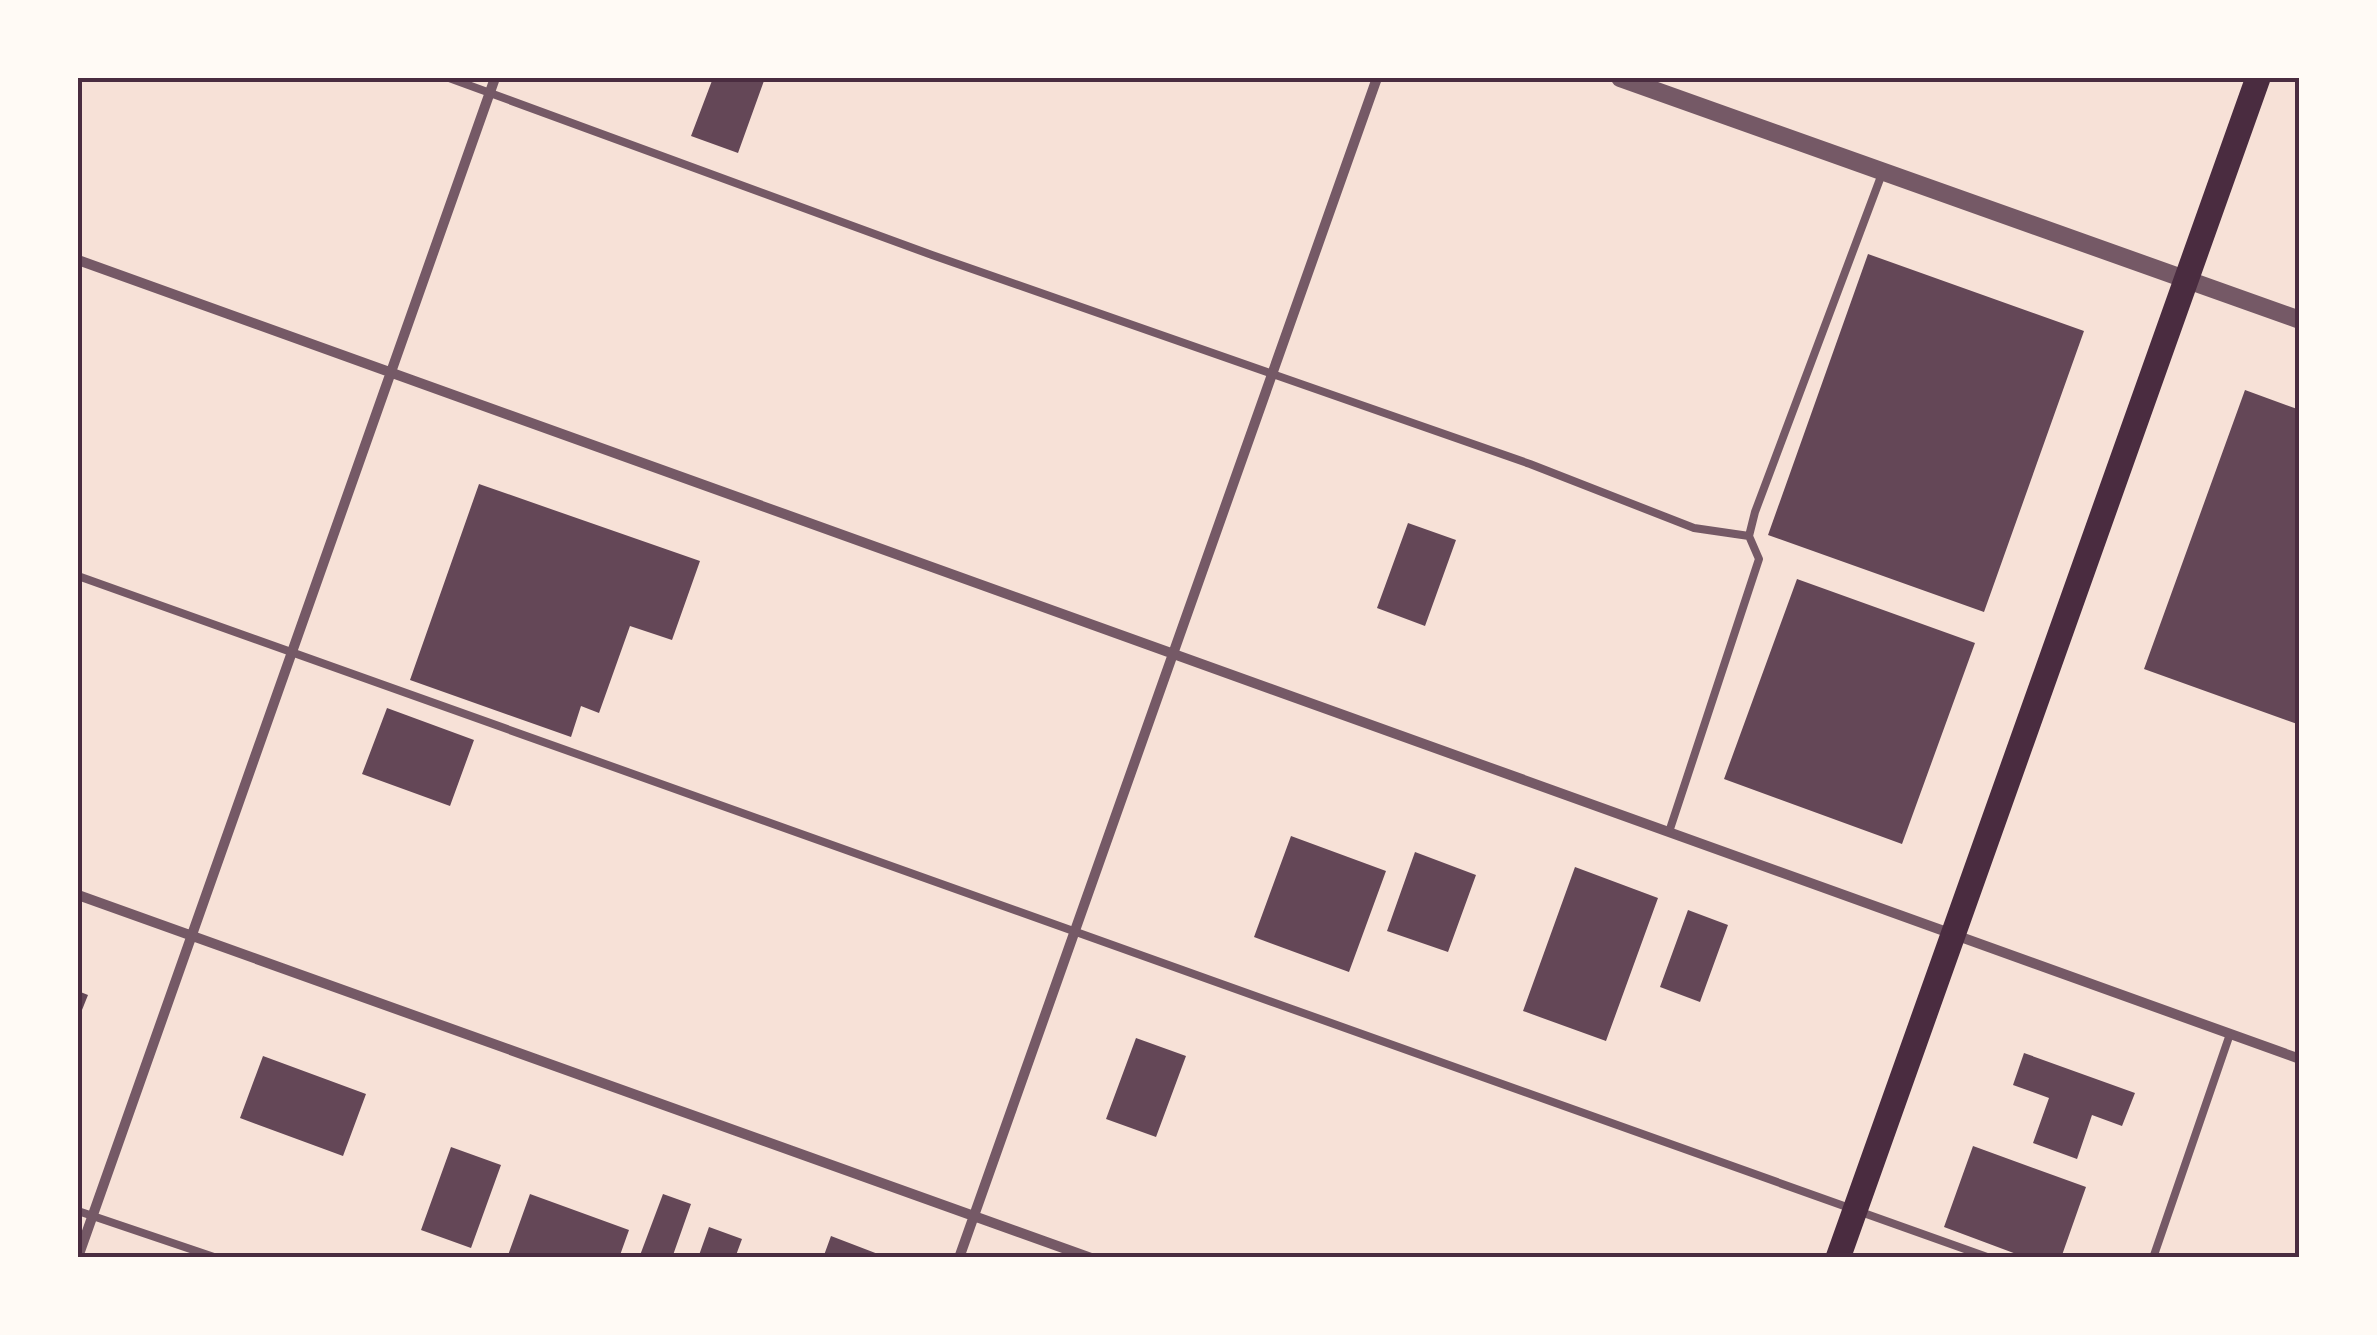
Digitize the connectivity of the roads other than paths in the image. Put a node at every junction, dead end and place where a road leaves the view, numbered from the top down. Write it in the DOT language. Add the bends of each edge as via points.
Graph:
graph roads {
  1 [pos="449,78"];
  2 [pos="495,78"];
  3 [pos="1376,78"];
  4 [pos="1620,78"];
  5 [pos="2258,78"];
  6 [pos="490,92"];
  7 [pos="1882,172"];
  8 [pos="78,260"];
  9 [pos="2186,279"];
  10 [pos="2300,320"];
  11 [pos="390,372"];
  12 [pos="1271,374"];
  13 [pos="1749,536"];
  14 [pos="78,576"];
  15 [pos="292,652"];
  16 [pos="1172,653"];
  17 [pos="1668,832"];
  18 [pos="78,895"];
  19 [pos="1074,931"];
  20 [pos="1953,934"];
  21 [pos="191,935"];
  22 [pos="2230,1034"];
  23 [pos="2300,1058"];
  24 [pos="1855,1209"];
  25 [pos="78,1211"];
  26 [pos="92,1216"];
  27 [pos="974,1216"];
  28 [pos="78,1257"];
  29 [pos="218,1258"];
  30 [pos="959,1258"];
  31 [pos="1091,1258"];
  32 [pos="1838,1258"];
  33 [pos="1990,1258"];
  34 [pos="2154,1258"];
  1 -- 6 [label="lane"];
  2 -- 6 [label="street"];
  3 -- 12 [label="street"];
  4 -- 7 [label="street"];
  5 -- 9 [label="main road"];
  6 -- 11 [label="street"];
  6 -- 12 [label="lane"];
  7 -- 9 [label="street"];
  7 -- 13 [label="lane"];
  8 -- 11 [label="street"];
  9 -- 10 [label="street"];
  9 -- 20 [label="main road"];
  11 -- 15 [label="street"];
  11 -- 16 [label="street"];
  12 -- 13 [label="lane" via="1694,528"];
  12 -- 16 [label="street"];
  13 -- 17 [label="lane" via="1759,559"];
  14 -- 15 [label="lane"];
  15 -- 19 [label="lane"];
  15 -- 21 [label="street"];
  16 -- 17 [label="street"];
  16 -- 19 [label="street"];
  17 -- 20 [label="street"];
  18 -- 21 [label="street"];
  19 -- 24 [label="lane"];
  19 -- 27 [label="street"];
  20 -- 22 [label="street"];
  20 -- 24 [label="main road"];
  21 -- 26 [label="street"];
  21 -- 27 [label="street"];
  22 -- 23 [label="street"];
  22 -- 34 [label="lane"];
  24 -- 32 [label="main road"];
  24 -- 33 [label="lane"];
  25 -- 26 [label="lane"];
  26 -- 28 [label="street"];
  26 -- 29 [label="lane"];
  27 -- 30 [label="street"];
  27 -- 31 [label="street"];
}
